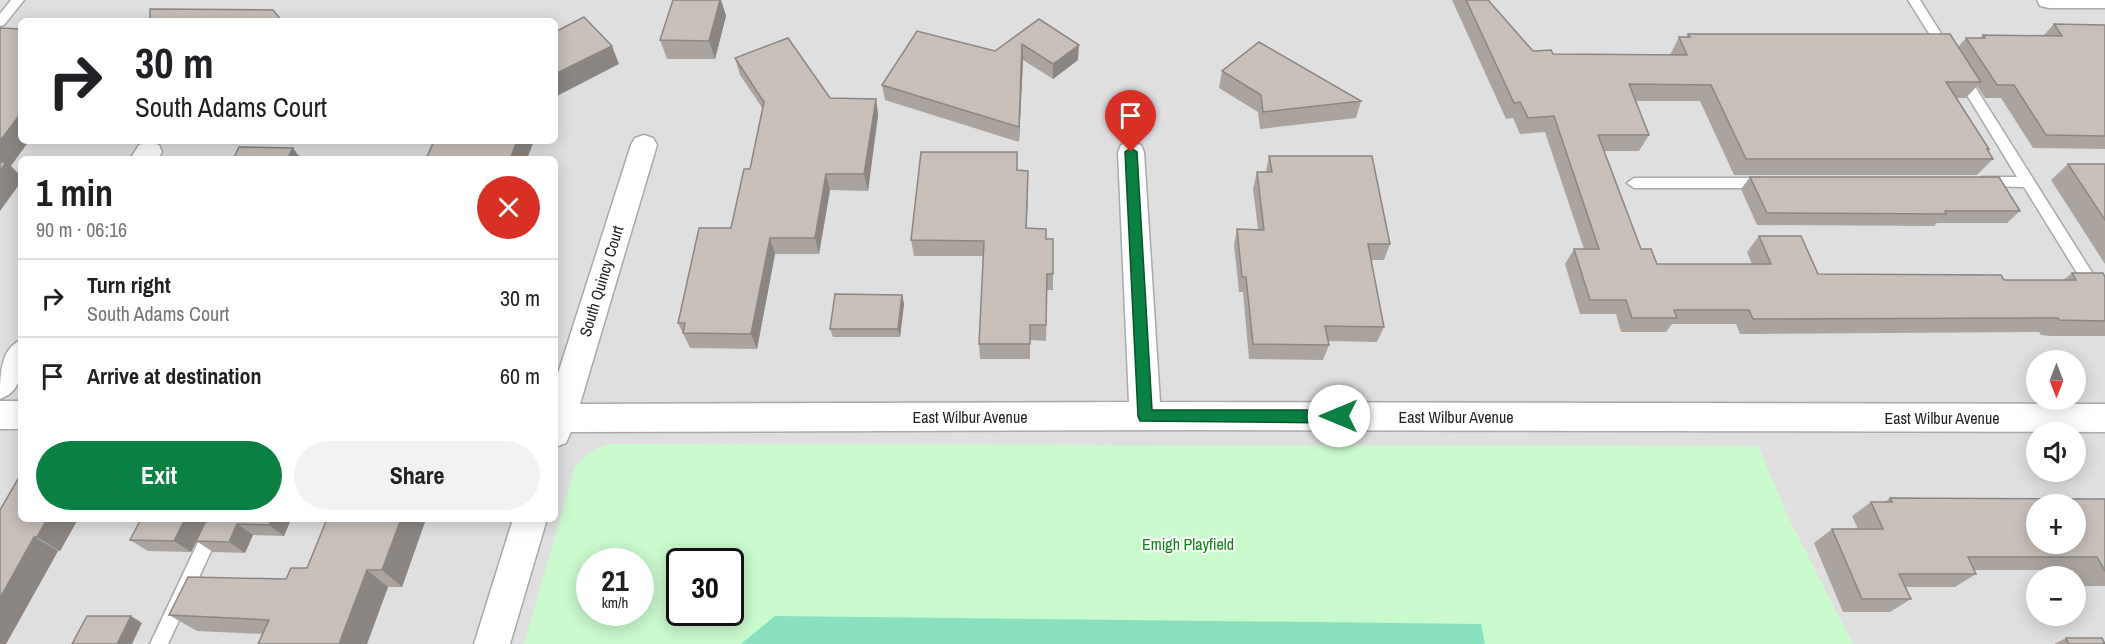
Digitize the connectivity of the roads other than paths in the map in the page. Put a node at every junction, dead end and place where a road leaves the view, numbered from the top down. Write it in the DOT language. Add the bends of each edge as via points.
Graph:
graph roads {
  1 [pos="18,0"];
  2 [pos="1914,0"];
  3 [pos="2049,0"];
  4 [pos="2105,0"];
  5 [pos="0,22"];
  6 [pos="644,145"];
  7 [pos="1131,152"];
  8 [pos="1968,182"];
  9 [pos="2027,182"];
  10 [pos="1634,183"];
  11 [pos="1777,183"];
  12 [pos="2105,306"];
  13 [pos="18,358"];
  14 [pos="0,387"];
  15 [pos="0,415"];
  16 [pos="18,415"];
  17 [pos="1145,416"];
  18 [pos="558,417"];
  19 [pos="2105,418"];
  20 [pos="558,423"];
  21 [pos="217,522"];
  22 [pos="529,522"];
  23 [pos="159,644"];
  24 [pos="492,644"];
  1 -- 5 [label="lane"];
  2 -- 9 [label="lane"];
  3 -- 4 [label="street"];
  6 -- 18 [label="street, South Quincy Court"];
  7 -- 17 [label="street"];
  8 -- 9 [label="lane"];
  9 -- 12 [label="lane"];
  10 -- 11 [label="lane"];
  13 -- 14 [label="street"];
  15 -- 16 [label="street"];
  17 -- 19 [label="street, East Wilbur Avenue"];
  17 -- 20 [label="street, East Wilbur Avenue"];
  21 -- 23 [label="lane"];
  22 -- 24 [label="street"];
}
